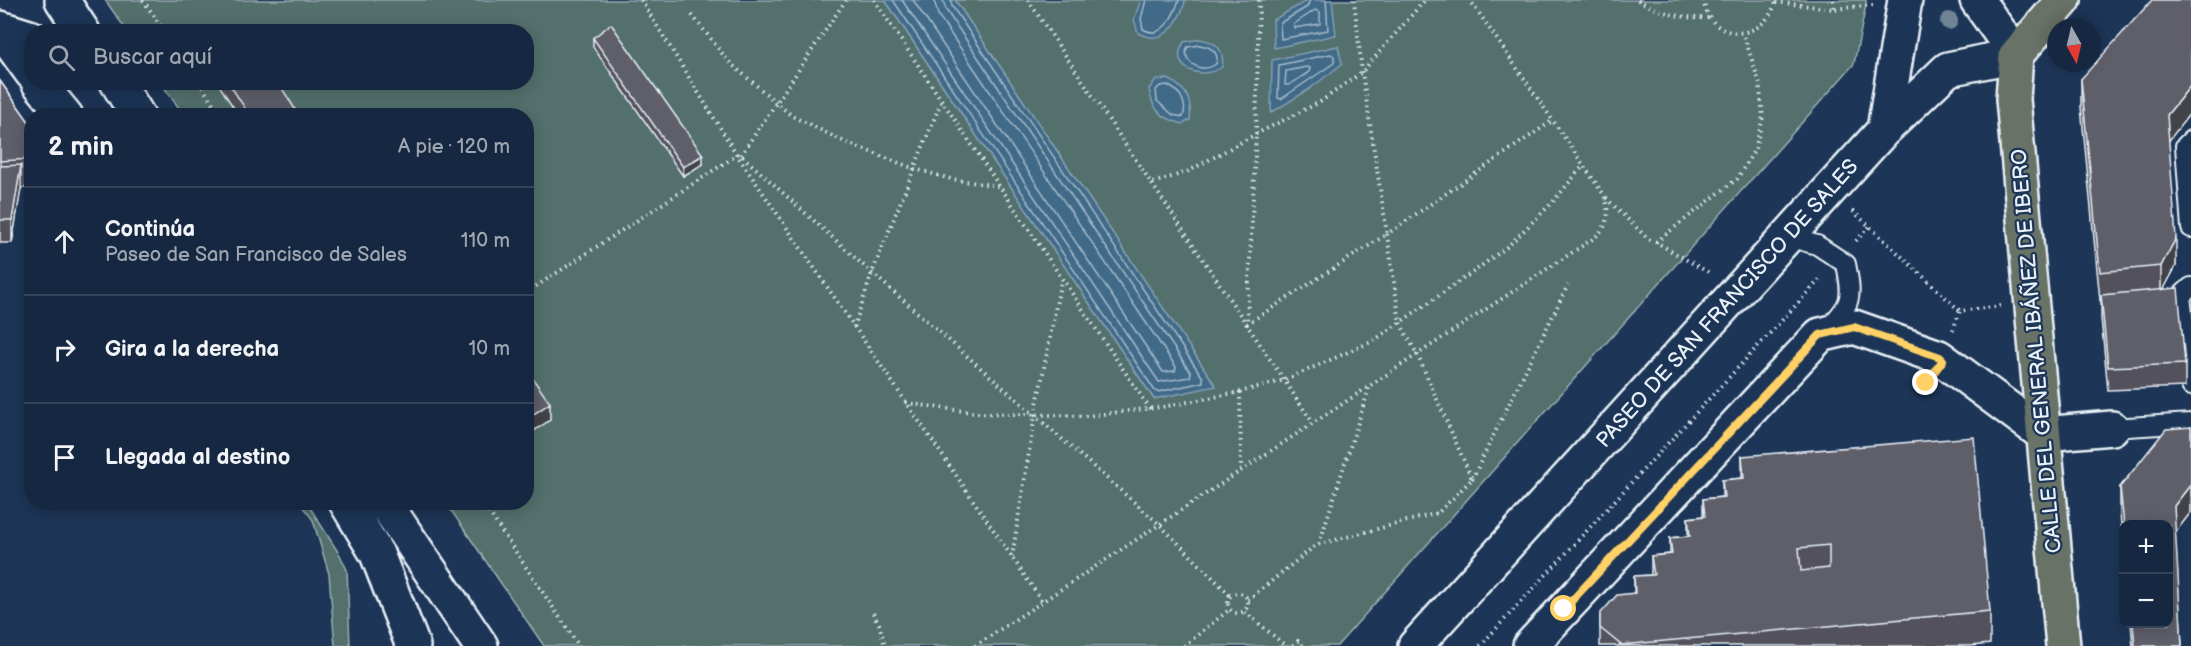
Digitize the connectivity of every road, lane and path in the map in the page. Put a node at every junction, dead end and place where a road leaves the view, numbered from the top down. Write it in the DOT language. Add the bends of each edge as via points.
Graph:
graph roads {
  1 [pos="62,0"];
  2 [pos="143,0"];
  3 [pos="640,0"];
  4 [pos="846,0"];
  5 [pos="874,0"];
  6 [pos="1028,0"];
  7 [pos="1258,0"];
  8 [pos="1354,0"];
  9 [pos="1425,0"];
  10 [pos="1470,0"];
  11 [pos="1638,0"];
  12 [pos="1703,0"];
  13 [pos="1833,0"];
  14 [pos="1977,0"];
  15 [pos="2064,0"];
  16 [pos="1776,1"];
  17 [pos="1905,1"];
  18 [pos="1834,9"];
  19 [pos="693,15"];
  20 [pos="1710,18"];
  21 [pos="78,24"];
  22 [pos="160,24"];
  23 [pos="0,28"];
  24 [pos="1743,33"];
  25 [pos="24,36"];
  26 [pos="2016,55"];
  27 [pos="24,62"];
  28 [pos="1362,72"];
  29 [pos="45,90"];
  30 [pos="122,90"];
  31 [pos="204,90"];
  32 [pos="941,101"];
  33 [pos="777,102"];
  34 [pos="59,108"];
  35 [pos="133,108"];
  36 [pos="216,108"];
  37 [pos="1552,121"];
  38 [pos="1884,130"];
  39 [pos="1256,134"];
  40 [pos="2191,140"];
  41 [pos="739,155"];
  42 [pos="1583,166"];
  43 [pos="915,169"];
  44 [pos="1153,183"];
  45 [pos="999,187"];
  46 [pos="1830,189"];
  47 [pos="1604,195"];
  48 [pos="1870,226"];
  49 [pos="2191,228"];
  50 [pos="1387,234"];
  51 [pos="1788,237"];
  52 [pos="1656,242"];
  53 [pos="1840,259"];
  54 [pos="872,273"];
  55 [pos="1062,280"];
  56 [pos="1568,285"];
  57 [pos="2191,287"];
  58 [pos="534,288"];
  59 [pos="1737,292"];
  60 [pos="2031,302"];
  61 [pos="1960,311"];
  62 [pos="1400,323"];
  63 [pos="1248,324"];
  64 [pos="854,327"];
  65 [pos="1820,335"];
  66 [pos="1417,354"];
  67 [pos="1943,360"];
  68 [pos="1285,380"];
  69 [pos="1370,385"];
  70 [pos="2191,386"];
  71 [pos="1240,392"];
  72 [pos="906,404"];
  73 [pos="1150,409"];
  74 [pos="1035,415"];
  75 [pos="1313,423"];
  76 [pos="2191,423"];
  77 [pos="2112,428"];
  78 [pos="2043,434"];
  79 [pos="1241,470"];
  80 [pos="1472,479"];
  81 [pos="351,510"];
  82 [pos="389,510"];
  83 [pos="487,510"];
  84 [pos="1158,524"];
  85 [pos="1318,544"];
  86 [pos="1012,558"];
  87 [pos="1231,596"];
  88 [pos="1248,600"];
  89 [pos="1042,601"];
  90 [pos="1230,609"];
  91 [pos="873,612"];
  92 [pos="1245,612"];
  93 [pos="413,646"];
  94 [pos="481,646"];
  95 [pos="579,646"];
  96 [pos="885,646"];
  97 [pos="975,646"];
  98 [pos="1184,646"];
  99 [pos="1286,646"];
  100 [pos="1293,646"];
  101 [pos="1303,646"];
  102 [pos="1415,646"];
  103 [pos="1480,646"];
  104 [pos="1530,646"];
  105 [pos="2063,646"];
  1 -- 21 [label="street"];
  2 -- 22 [label="path"];
  3 -- 41 [label="path"];
  4 -- 33 [label="path"];
  5 -- 32 [label="path"];
  6 -- 44 [label="path"];
  7 -- 39 [label="path"];
  8 -- 28 [label="path"];
  9 -- 28 [label="path"];
  10 -- 37 [label="path"];
  11 -- 20 [label="path" via="1652,9 1688,19"];
  12 -- 20 [label="path"];
  13 -- 18 [label="path"];
  14 -- 26 [label="street"];
  15 -- 26 [label="main road"];
  16 -- 18 [label="path"];
  16 -- 24 [label="path" via="1765,23"];
  17 -- 18 [label="path"];
  17 -- 38 [label="street"];
  19 -- 33 [label="path" via="729,63"];
  20 -- 24 [label="path" via="1730,32"];
  23 -- 25 [label="street"];
  23 -- 27 [label="street"];
  24 -- 52 [label="path" via="1758,81 1763,117 1755,149 1737,179"];
  26 -- 38 [label="street, PASEO DE SAN FRANCISCO DE SALES" via="1948,69"];
  26 -- 60 [label="main road, CALLE DEL GENERAL IBÁÑEZ DE IBERO" via="2013,99"];
  28 -- 39 [label="path" via="1320,102"];
  28 -- 50 [label="path"];
  29 -- 34 [label="street"];
  30 -- 35 [label="street"];
  31 -- 36 [label="path"];
  32 -- 43 [label="path"];
  32 -- 45 [label="path"];
  33 -- 41 [label="path"];
  33 -- 43 [label="path" via="792,116"];
  37 -- 42 [label="path"];
  37 -- 50 [label="path"];
  38 -- 46 [label="street, PASEO DE SAN FRANCISCO DE SALES"];
  39 -- 44 [label="path" via="1186,172"];
  39 -- 63 [label="path"];
  40 -- 49 [label="lane" via="2185,146"];
  41 -- 54 [label="path"];
  41 -- 58 [label="path"];
  41 -- 64 [label="path"];
  42 -- 47 [label="path"];
  42 -- 62 [label="path" via="1508,246"];
  43 -- 45 [label="path"];
  43 -- 54 [label="path"];
  44 -- 63 [label="path"];
  45 -- 55 [label="path"];
  46 -- 48 [label="path"];
  46 -- 51 [label="street, PASEO DE SAN FRANCISCO DE SALES"];
  47 -- 52 [label="path" via="1648,239"];
  47 -- 66 [label="path" via="1608,219 1597,236"];
  48 -- 53 [label="path"];
  48 -- 61 [label="path"];
  50 -- 62 [label="path"];
  50 -- 63 [label="path"];
  51 -- 53 [label="lane" via="1817,245"];
  51 -- 59 [label="street, PASEO DE SAN FRANCISCO DE SALES"];
  52 -- 59 [label="path"];
  53 -- 65 [label="lane" via="1846,264 1852,291 1844,312"];
  53 -- 103 [label="path"];
  54 -- 64 [label="path"];
  54 -- 74 [label="path"];
  55 -- 73 [label="path"];
  55 -- 74 [label="path"];
  56 -- 80 [label="path"];
  57 -- 70 [label="lane" via="2181,297"];
  59 -- 102 [label="street, PASEO DE SAN FRANCISCO DE SALES"];
  60 -- 61 [label="path"];
  60 -- 78 [label="main road, CALLE DEL GENERAL IBÁÑEZ DE IBERO"];
  61 -- 67 [label="path"];
  62 -- 66 [label="path"];
  62 -- 68 [label="path" via="1373,341"];
  63 -- 68 [label="path"];
  64 -- 72 [label="path"];
  65 -- 67 [label="street" via="1854,327"];
  65 -- 104 [label="street"];
  66 -- 69 [label="path"];
  66 -- 80 [label="path"];
  67 -- 78 [label="street"];
  68 -- 71 [label="path"];
  68 -- 75 [label="path"];
  69 -- 75 [label="path"];
  69 -- 85 [label="path"];
  71 -- 73 [label="path"];
  71 -- 79 [label="path"];
  72 -- 74 [label="path"];
  72 -- 86 [label="path"];
  73 -- 74 [label="path" via="1087,416"];
  74 -- 84 [label="path"];
  74 -- 86 [label="path"];
  75 -- 79 [label="path"];
  76 -- 77 [label="lane"];
  77 -- 78 [label="street"];
  78 -- 105 [label="main road, CALLE DEL GENERAL IBÁÑEZ DE IBERO"];
  79 -- 84 [label="path"];
  80 -- 85 [label="path" via="1438,513"];
  81 -- 93 [label="street" via="377,554"];
  82 -- 94 [label="street"];
  83 -- 95 [label="path"];
  84 -- 87 [label="path"];
  84 -- 89 [label="path"];
  85 -- 88 [label="path"];
  86 -- 89 [label="path"];
  87 -- 88 [label="path" via="1240,593"];
  87 -- 90 [label="path"];
  88 -- 92 [label="path"];
  89 -- 97 [label="path"];
  90 -- 92 [label="path" via="1238,614"];
  90 -- 98 [label="path"];
  91 -- 96 [label="path"];
  92 -- 99 [label="path"];
  100 -- 101 [label="path" via="1298,641"];
}
